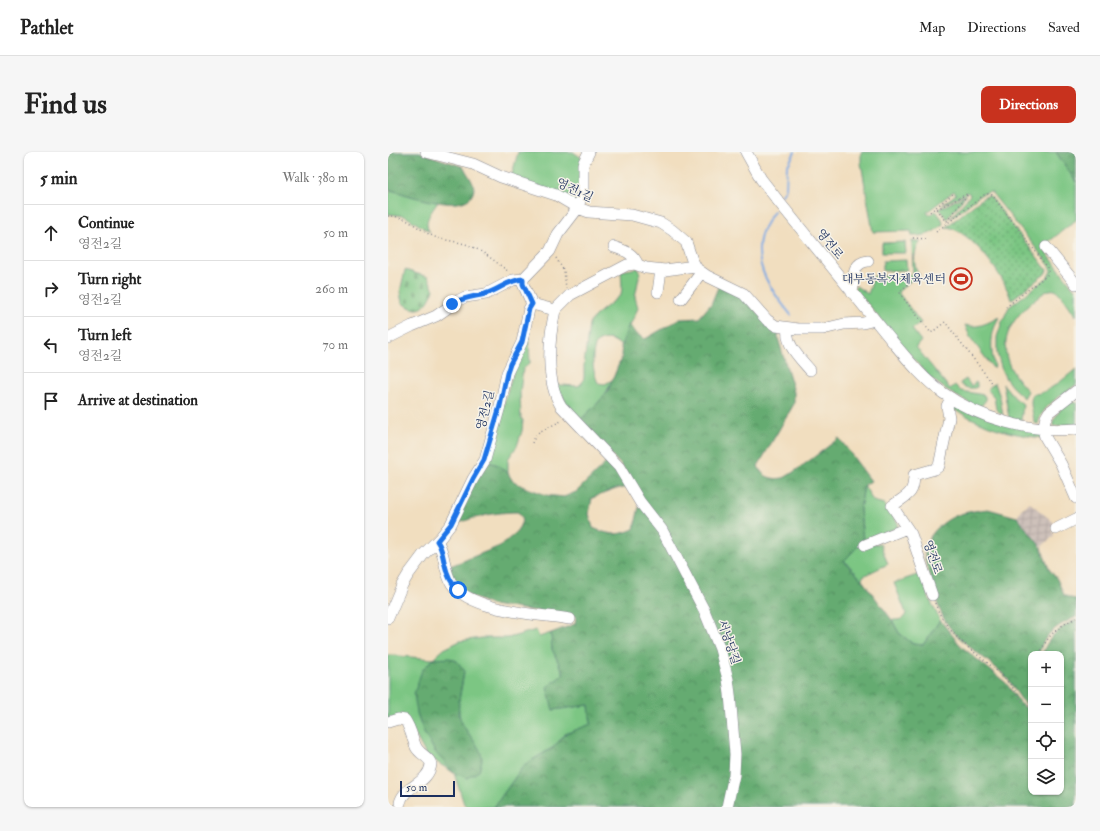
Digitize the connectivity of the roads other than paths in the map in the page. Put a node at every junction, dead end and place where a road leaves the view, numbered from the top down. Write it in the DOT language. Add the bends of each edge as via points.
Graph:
graph roads {
  1 [pos="426,152"];
  2 [pos="589,152"];
  3 [pos="746,152"];
  4 [pos="578,208"];
  5 [pos="614,247"];
  6 [pos="1046,247"];
  7 [pos="868,261"];
  8 [pos="638,265"];
  9 [pos="698,269"];
  10 [pos="661,270"];
  11 [pos="521,279"];
  12 [pos="1075,281"];
  13 [pos="658,292"];
  14 [pos="852,293"];
  15 [pos="681,299"];
  16 [pos="532,304"];
  17 [pos="555,310"];
  18 [pos="875,320"];
  19 [pos="788,328"];
  20 [pos="388,338"];
  21 [pos="810,370"];
  22 [pos="1076,391"];
  23 [pos="951,398"];
  24 [pos="1043,429"];
  25 [pos="1076,429"];
  26 [pos="1073,485"];
  27 [pos="1076,498"];
  28 [pos="1076,519"];
  29 [pos="907,528"];
  30 [pos="1056,529"];
  31 [pos="437,541"];
  32 [pos="865,545"];
  33 [pos="932,595"];
  34 [pos="388,618"];
  35 [pos="570,619"];
  36 [pos="388,722"];
  37 [pos="400,803"];
  38 [pos="727,807"];
  1 -- 4 [label="street, 영전1길" via="473,164 502,177 556,194"];
  2 -- 4 [label="street" via="583,164 583,189"];
  3 -- 14 [label="street, 영전로" via="768,188"];
  4 -- 9 [label="street, 영전1길" via="596,213 641,216 661,223 686,242"];
  4 -- 11 [label="street" via="558,234 550,252"];
  5 -- 8 [label="street" via="631,253"];
  6 -- 12 [label="street"];
  7 -- 14 [label="street" via="860,263 857,267"];
  8 -- 10 [label="street"];
  8 -- 17 [label="street" via="627,265 570,295"];
  9 -- 10 [label="street"];
  9 -- 15 [label="street"];
  9 -- 19 [label="street" via="744,294 767,320 776,326"];
  10 -- 13 [label="street"];
  11 -- 16 [label="street"];
  11 -- 20 [label="street" via="506,283 486,294 465,297 436,316"];
  14 -- 18 [label="street, 영전로"];
  16 -- 17 [label="street"];
  16 -- 31 [label="street, 영전2길" via="522,342 507,373 484,460 451,524"];
  17 -- 38 [label="street, 서낭당길" via="551,332 550,372 557,399 619,467 640,502 662,530 704,610 720,649 728,679 735,741 734,775"];
  18 -- 19 [label="street" via="823,329"];
  18 -- 23 [label="street, 영전로" via="911,364"];
  19 -- 21 [label="street" via="790,346"];
  22 -- 24 [label="street" via="1049,412"];
  23 -- 24 [label="street, 영전로" via="1002,420"];
  23 -- 29 [label="street, 영전로" via="947,406 949,418 938,466 914,475 914,487 911,492 892,506"];
  24 -- 25 [label="street, 영전로"];
  24 -- 26 [label="street" via="1045,437"];
  26 -- 27 [label="street"];
  28 -- 30 [label="street"];
  29 -- 32 [label="street"];
  29 -- 33 [label="street, 영전로"];
  31 -- 34 [label="street, 영전2길" via="408,575"];
  31 -- 35 [label="street" via="450,579 458,590 466,595 499,609"];
  36 -- 37 [label="street" via="405,720 417,748 431,764 421,782 403,794"];
}
